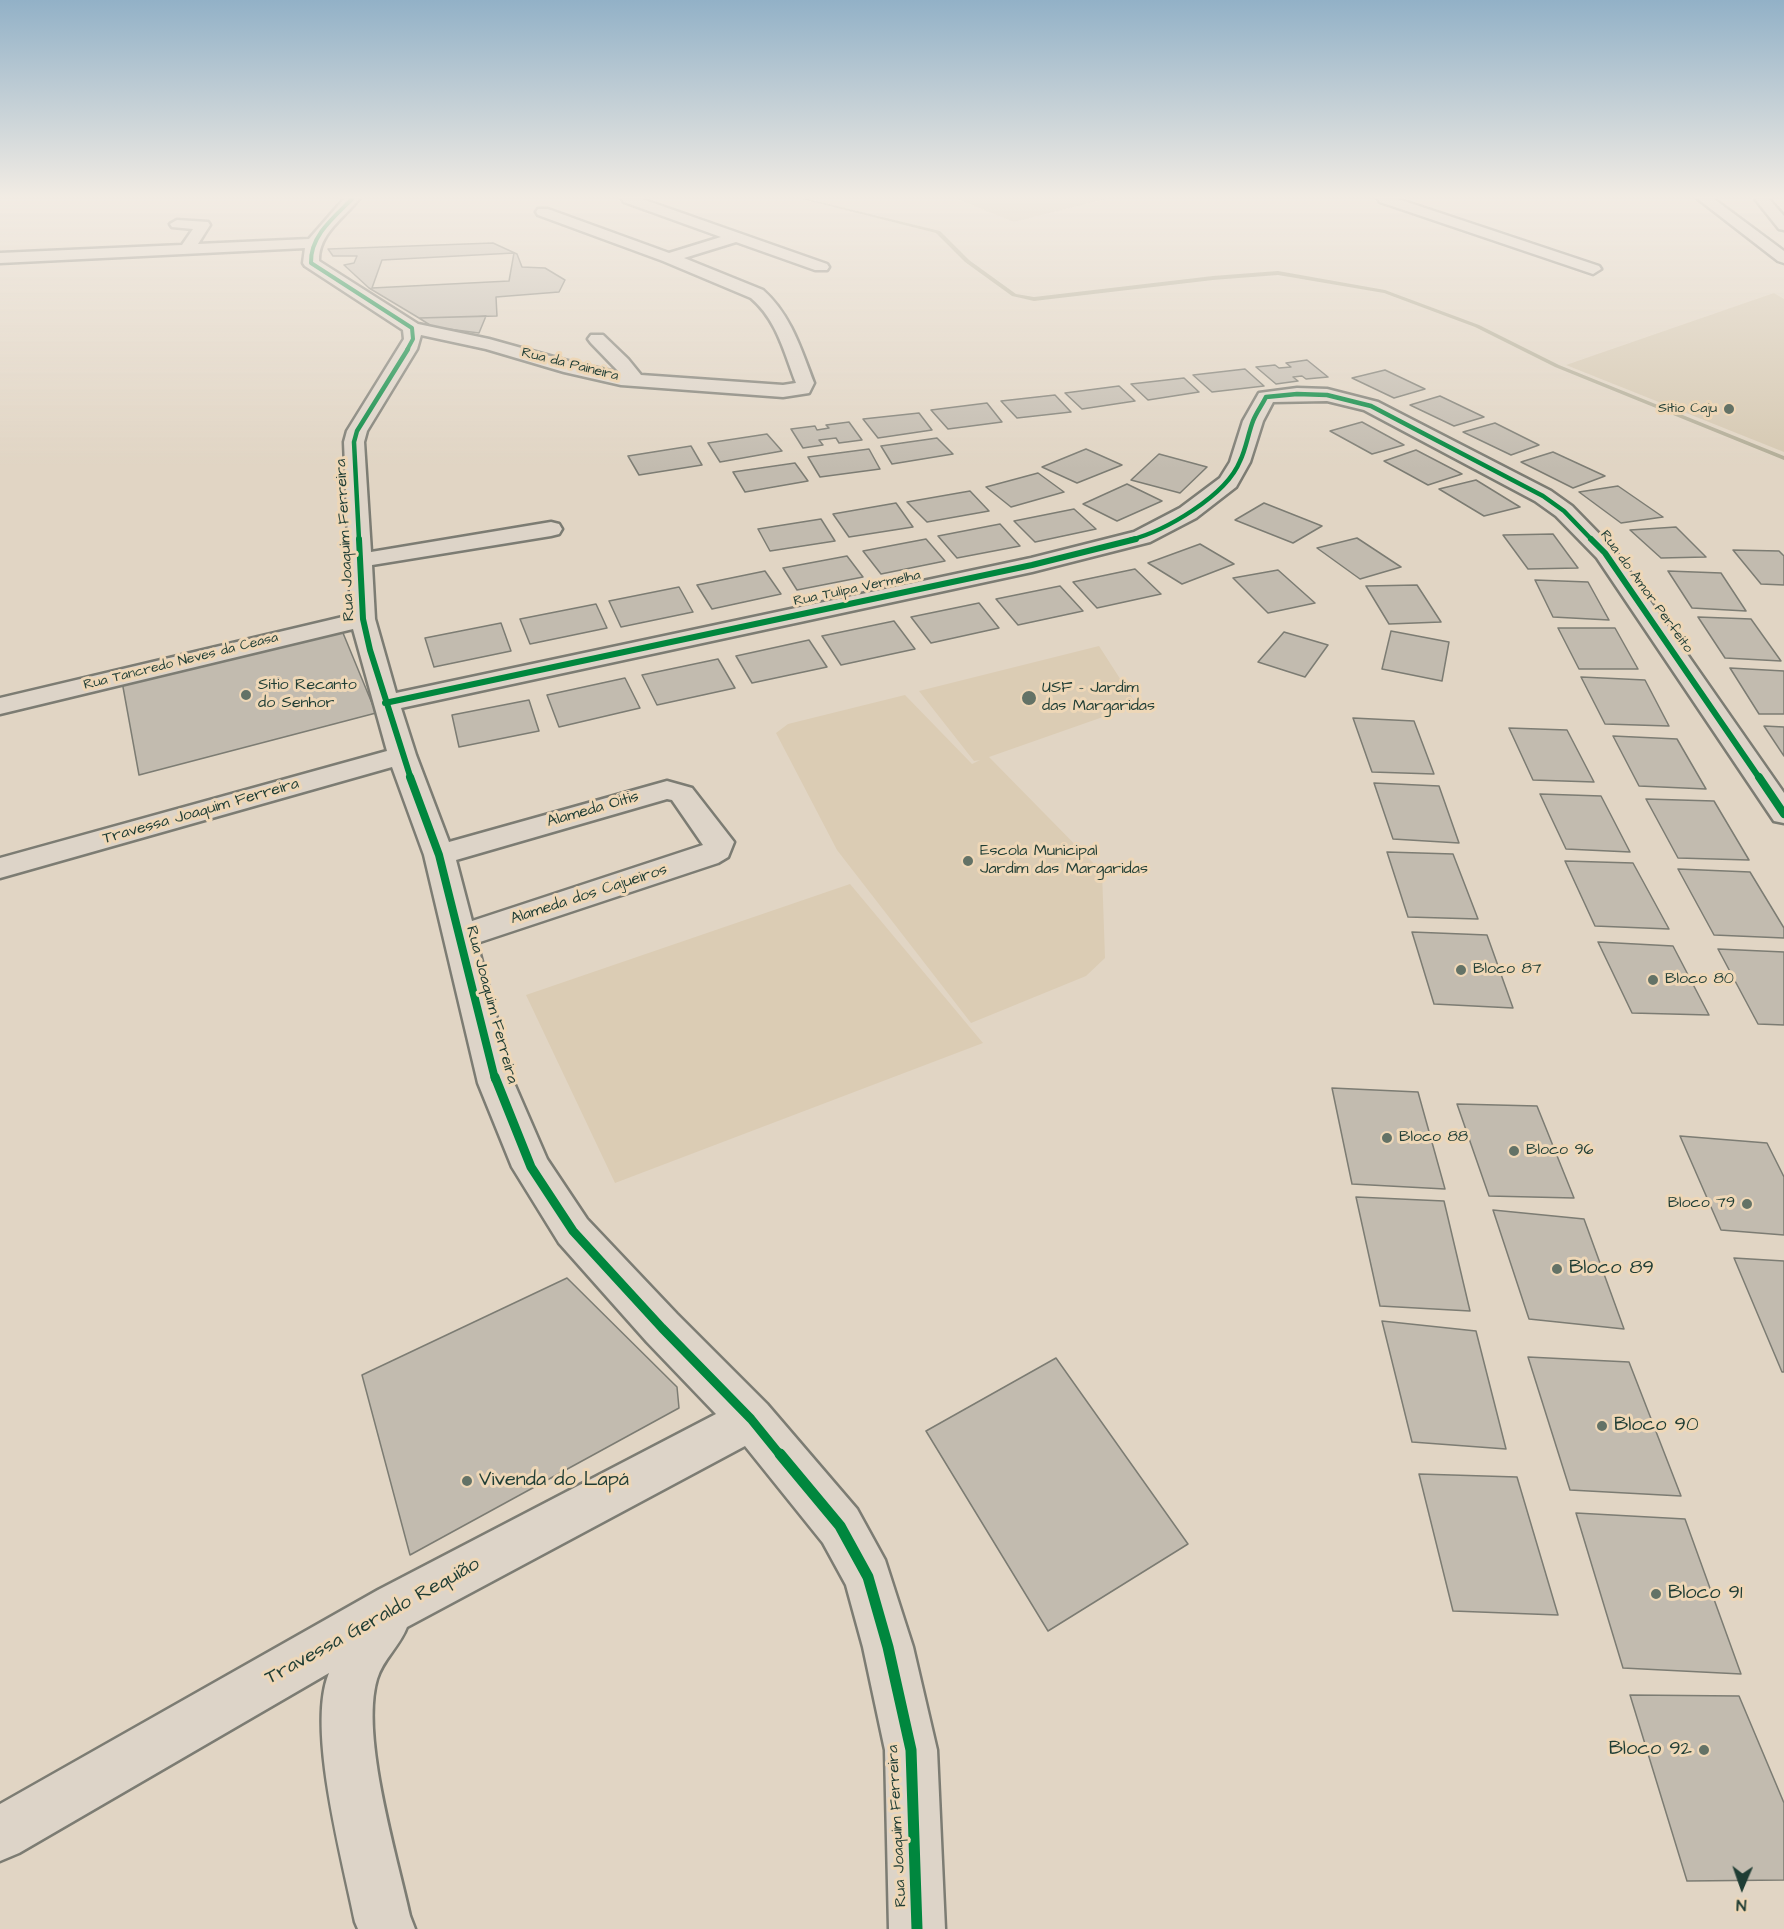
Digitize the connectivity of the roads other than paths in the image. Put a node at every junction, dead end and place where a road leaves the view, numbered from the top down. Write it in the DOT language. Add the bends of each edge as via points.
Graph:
graph roads {
  1 [pos="349,289"];
  2 [pos="745,289"];
  3 [pos="412,327"];
  4 [pos="597,339"];
  5 [pos="635,380"];
  6 [pos="1266,397"];
  7 [pos="551,529"];
  8 [pos="362,560"];
  9 [pos="363,619"];
  10 [pos="385,703"];
  11 [pos="0,706"];
  12 [pos="402,755"];
  13 [pos="1784,814"];
  14 [pos="717,850"];
  15 [pos="439,855"];
  16 [pos="0,868"];
  17 [pos="459,937"];
  18 [pos="751,1419"];
  19 [pos="395,1607"];
  20 [pos="0,1834"];
  21 [pos="387,1929"];
  22 [pos="917,1929"];
  1 -- 3 [label="main road"];
  2 -- 5 [label="main road, Rua da Paineira" via="768,302 777,315 805,383 802,389 783,391"];
  3 -- 5 [label="main road, Rua da Paineira" via="571,368"];
  3 -- 8 [label="main road, Rua Joaquim Ferreira" via="413,339 408,349 354,442 346,509"];
  4 -- 5 [label="main road"];
  6 -- 10 [label="main road, Rua Tulipa Vermelha" via="1228,482 1188,513 1142,537 1032,565"];
  6 -- 13 [label="main road, Rua do Amor Perfeito" via="1327,395 1371,406 1543,496 1564,511 1605,553"];
  7 -- 8 [label="main road"];
  8 -- 9 [label="main road, Rua Joaquim Ferreira"];
  9 -- 10 [label="main road, Rua Joaquim Ferreira"];
  9 -- 11 [label="main road, Rua Tancredo Neves da Ceasa"];
  10 -- 12 [label="main road, Rua Joaquim Ferreira"];
  12 -- 15 [label="main road, Rua Joaquim Ferreira"];
  12 -- 16 [label="main road, Travessa Joaquim Ferreira"];
  14 -- 15 [label="main road, Alameda Oitis" via="719,842 682,794 667,790"];
  14 -- 17 [label="main road, Alameda dos Cajueiros"];
  15 -- 17 [label="main road, Rua Joaquim Ferreira"];
  17 -- 18 [label="main road, Rua Joaquim Ferreira" via="496,1083 531,1167 579,1237"];
  18 -- 19 [label="main road, Travessa Geraldo Requião"];
  18 -- 22 [label="main road, Rua Joaquim Ferreira" via="840,1526 868,1576 910,1750"];
  19 -- 20 [label="main road, Travessa Geraldo Requião"];
  19 -- 21 [label="main road" via="369,1641 352,1678 348,1713 349,1757"];
}
